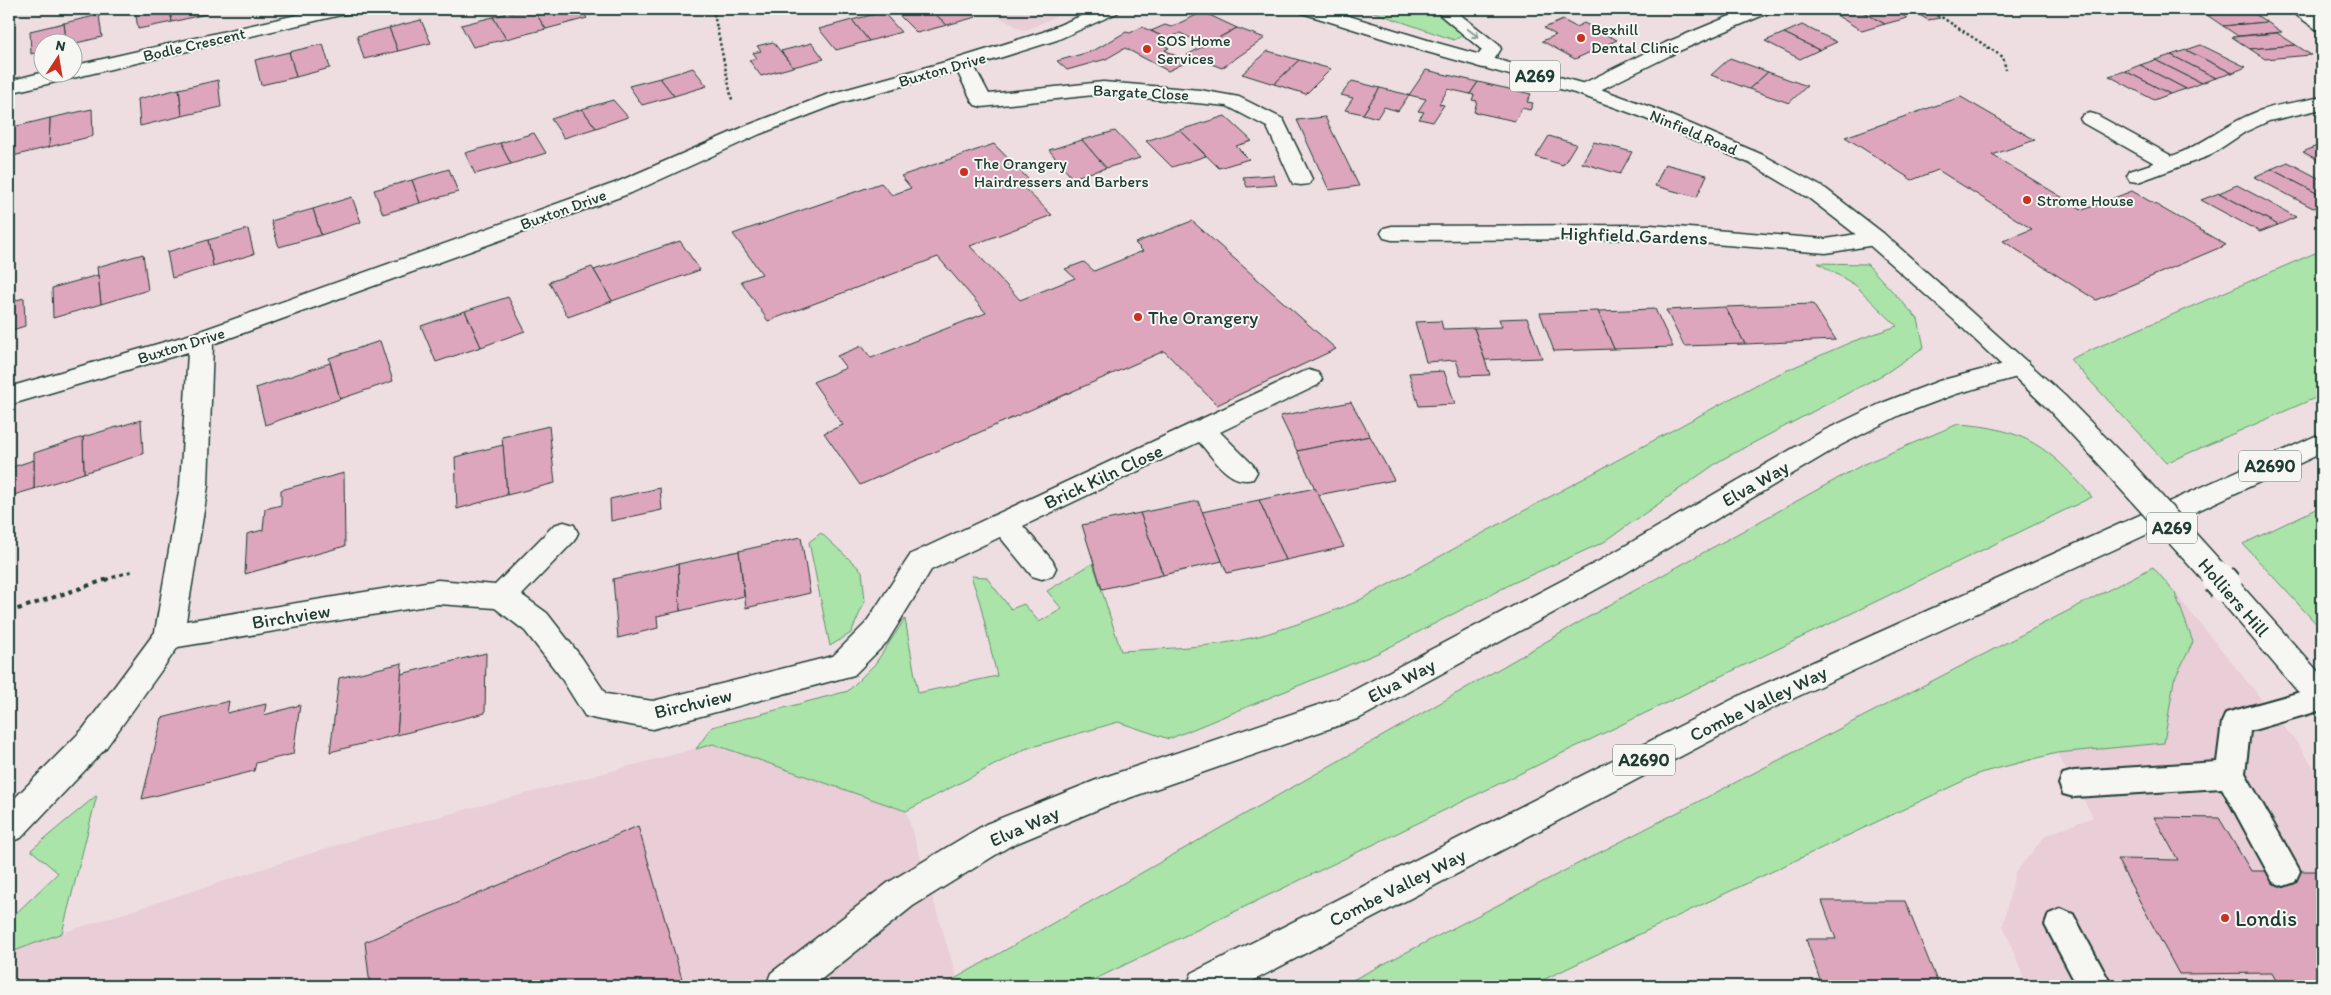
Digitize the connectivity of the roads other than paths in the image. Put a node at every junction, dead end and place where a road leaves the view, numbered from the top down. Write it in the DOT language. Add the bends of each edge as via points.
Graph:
graph roads {
  1 [pos="345,9"];
  2 [pos="1111,9"];
  3 [pos="1308,9"];
  4 [pos="1442,9"];
  5 [pos="1762,9"];
  6 [pos="2297,9"];
  7 [pos="2322,25"];
  8 [pos="1483,62"];
  9 [pos="963,63"];
  10 [pos="82,69"];
  11 [pos="32,81"];
  12 [pos="9,86"];
  13 [pos="1585,90"];
  14 [pos="2322,104"];
  15 [pos="2090,119"];
  16 [pos="2171,164"];
  17 [pos="2138,176"];
  18 [pos="1301,179"];
  19 [pos="1392,233"];
  20 [pos="1875,238"];
  21 [pos="201,340"];
  22 [pos="2020,368"];
  23 [pos="1309,379"];
  24 [pos="9,396"];
  25 [pos="1202,429"];
  26 [pos="2322,442"];
  27 [pos="1243,472"];
  28 [pos="1004,523"];
  29 [pos="564,533"];
  30 [pos="1042,568"];
  31 [pos="502,597"];
  32 [pos="169,636"];
  33 [pos="843,666"];
  34 [pos="2322,698"];
  35 [pos="2230,774"];
  36 [pos="2074,784"];
  37 [pos="9,827"];
  38 [pos="2284,871"];
  39 [pos="2061,925"];
  40 [pos="784,986"];
  41 [pos="1205,986"];
  42 [pos="2095,986"];
  1 -- 10 [label="street, Bodle Crescent"];
  2 -- 9 [label="street, Buxton Drive" via="1050,36"];
  3 -- 8 [label="street, Ninfield Road / A269"];
  4 -- 8 [label="street, one-way" via="1492,49"];
  5 -- 13 [label="street" via="1672,47"];
  6 -- 7 [label="street"];
  8 -- 13 [label="street, Ninfield Road / A269"];
  9 -- 18 [label="street, Bargate Close" via="982,101 1103,88 1232,101 1276,123"];
  9 -- 21 [label="street, Buxton Drive" via="833,99 753,130 622,188"];
  11 -- 12 [label="street, Bodle Crescent"];
  13 -- 20 [label="street, Ninfield Road / A269" via="1756,159 1818,194"];
  14 -- 16 [label="street" via="2263,116 2202,152"];
  15 -- 16 [label="street"];
  16 -- 17 [label="street"];
  19 -- 20 [label="street, Highfield Gardens" via="1651,232 1826,246"];
  20 -- 22 [label="street, Ninfield Road / A269"];
  21 -- 24 [label="street, Buxton Drive"];
  21 -- 32 [label="street" via="194,486"];
  22 -- 34 [label="street, Holliers Hill / A269, bridge" via="2120,469"];
  22 -- 40 [label="street, Elva Way" via="1948,387 1891,409 1832,438 1609,569 1349,708 1099,794 998,834 901,894"];
  23 -- 25 [label="street, Brick Kiln Close"];
  25 -- 27 [label="street"];
  25 -- 28 [label="street, Brick Kiln Close"];
  26 -- 41 [label="street, Combe Valley Way / A2690" via="1764,698"];
  28 -- 30 [label="street"];
  28 -- 33 [label="street, Brick Kiln Close" via="921,562 876,633"];
  29 -- 31 [label="street"];
  31 -- 32 [label="street, Birchview" via="438,592"];
  31 -- 33 [label="street, Birchview" via="536,622 596,706 652,715"];
  32 -- 37 [label="street" via="94,739"];
  34 -- 35 [label="lane" via="2236,722"];
  35 -- 36 [label="lane"];
  35 -- 38 [label="lane"];
  39 -- 42 [label="lane"];
}
